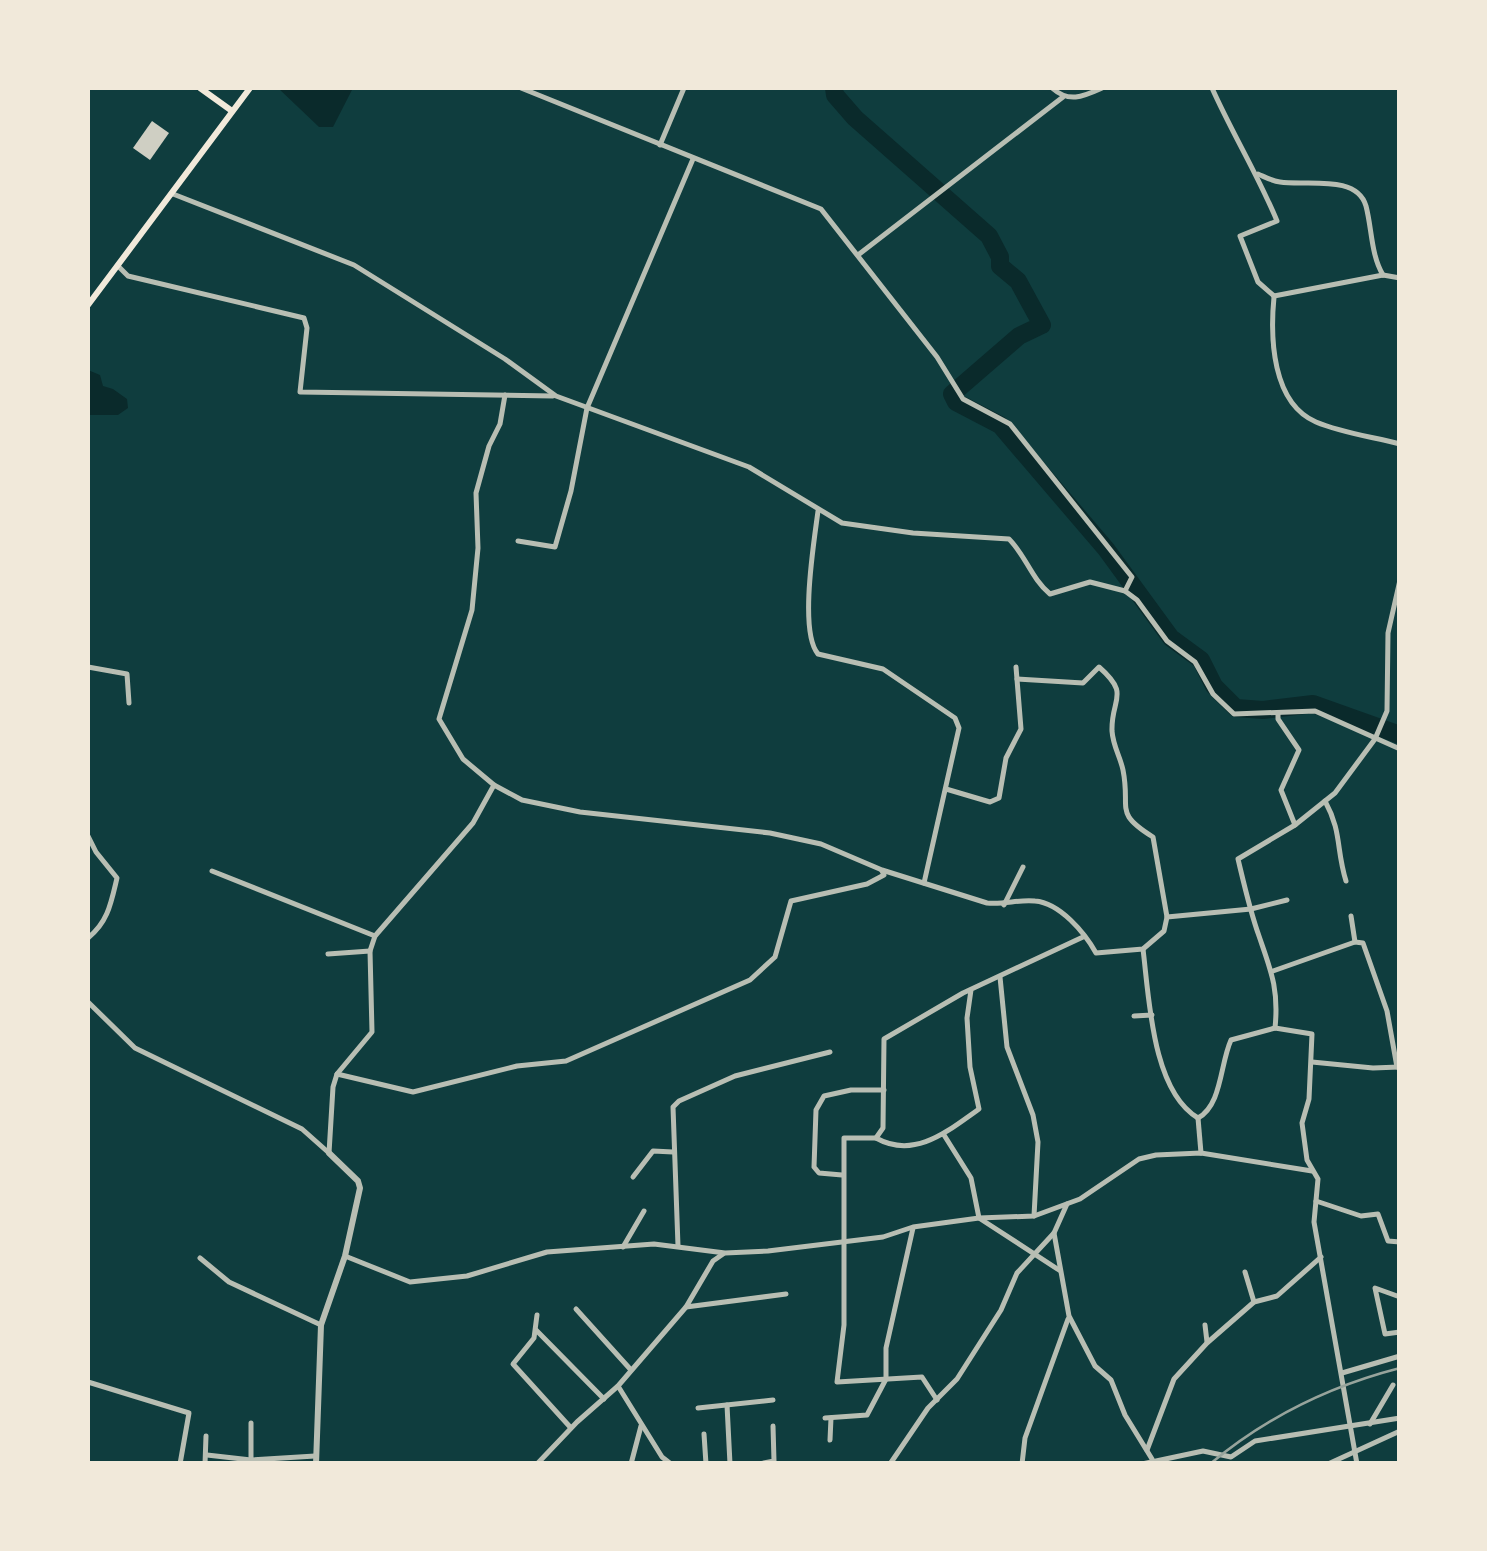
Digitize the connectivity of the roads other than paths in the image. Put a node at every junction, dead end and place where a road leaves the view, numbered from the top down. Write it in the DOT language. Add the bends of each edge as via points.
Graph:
graph roads {
  1 [pos="200,88"];
  2 [pos="250,88"];
  3 [pos="521,88"];
  4 [pos="684,88"];
  5 [pos="1052,88"];
  6 [pos="1102,88"];
  7 [pos="1212,88"];
  8 [pos="1063,97"];
  9 [pos="232,110"];
  10 [pos="660,145"];
  11 [pos="693,158"];
  12 [pos="1258,174"];
  13 [pos="173,194"];
  14 [pos="858,255"];
  15 [pos="118,266"];
  16 [pos="1383,275"];
  17 [pos="1400,278"];
  18 [pos="1274,296"];
  19 [pos="88,304"];
  20 [pos="504,394"];
  21 [pos="556,396"];
  22 [pos="587,408"];
  23 [pos="1400,444"];
  24 [pos="818,511"];
  25 [pos="518,541"];
  26 [pos="1400,580"];
  27 [pos="1125,590"];
  28 [pos="88,667"];
  29 [pos="1016,667"];
  30 [pos="1017,679"];
  31 [pos="129,703"];
  32 [pos="1278,714"];
  33 [pos="1376,737"];
  34 [pos="1400,749"];
  35 [pos="494,785"];
  36 [pos="946,789"];
  37 [pos="1325,800"];
  38 [pos="1295,826"];
  39 [pos="88,836"];
  40 [pos="1022,868"];
  41 [pos="212,870"];
  42 [pos="882,870"];
  43 [pos="1346,881"];
  44 [pos="924,883"];
  45 [pos="1287,900"];
  46 [pos="1004,905"];
  47 [pos="1251,909"];
  48 [pos="1168,916"];
  49 [pos="1352,916"];
  50 [pos="376,936"];
  51 [pos="1084,936"];
  52 [pos="88,938"];
  53 [pos="1355,942"];
  54 [pos="1143,949"];
  55 [pos="370,951"];
  56 [pos="328,954"];
  57 [pos="1273,971"];
  58 [pos="1000,977"];
  59 [pos="971,990"];
  60 [pos="88,1002"];
  61 [pos="1152,1015"];
  62 [pos="1134,1016"];
  63 [pos="1275,1028"];
  64 [pos="830,1052"];
  65 [pos="1312,1062"];
  66 [pos="1398,1067"];
  67 [pos="336,1074"];
  68 [pos="884,1090"];
  69 [pos="1198,1118"];
  70 [pos="944,1135"];
  71 [pos="876,1138"];
  72 [pos="673,1152"];
  73 [pos="329,1153"];
  74 [pos="1202,1153"];
  75 [pos="1312,1171"];
  76 [pos="842,1175"];
  77 [pos="633,1177"];
  78 [pos="1316,1201"];
  79 [pos="1067,1204"];
  80 [pos="644,1211"];
  81 [pos="1034,1216"];
  82 [pos="979,1218"];
  83 [pos="914,1227"];
  84 [pos="1054,1233"];
  85 [pos="844,1242"];
  86 [pos="1400,1242"];
  87 [pos="678,1246"];
  88 [pos="623,1247"];
  89 [pos="725,1253"];
  90 [pos="1037,1254"];
  91 [pos="345,1256"];
  92 [pos="1321,1257"];
  93 [pos="200,1258"];
  94 [pos="1060,1270"];
  95 [pos="1245,1272"];
  96 [pos="786,1294"];
  97 [pos="1400,1296"];
  98 [pos="1254,1302"];
  99 [pos="686,1307"];
  100 [pos="576,1309"];
  101 [pos="536,1315"];
  102 [pos="1068,1316"];
  103 [pos="320,1325"];
  104 [pos="1204,1325"];
  105 [pos="536,1330"];
  106 [pos="1400,1332"];
  107 [pos="1207,1343"];
  108 [pos="1400,1356"];
  109 [pos="632,1370"];
  110 [pos="1342,1373"];
  111 [pos="886,1379"];
  112 [pos="88,1382"];
  113 [pos="1393,1385"];
  114 [pos="618,1386"];
  115 [pos="604,1398"];
  116 [pos="773,1400"];
  117 [pos="937,1400"];
  118 [pos="727,1405"];
  119 [pos="698,1408"];
  120 [pos="1400,1418"];
  121 [pos="251,1422"];
  122 [pos="1370,1424"];
  123 [pos="641,1426"];
  124 [pos="773,1426"];
  125 [pos="1350,1426"];
  126 [pos="571,1428"];
  127 [pos="1400,1431"];
  128 [pos="704,1434"];
  129 [pos="206,1436"];
  130 [pos="830,1440"];
  131 [pos="1355,1449"];
  132 [pos="1147,1450"];
  133 [pos="206,1455"];
  134 [pos="251,1460"];
  135 [pos="315,1460"];
  136 [pos="1152,1460"];
  137 [pos="1233,1460"];
  138 [pos="1330,1463"];
  139 [pos="180,1464"];
  140 [pos="205,1464"];
  141 [pos="537,1464"];
  142 [pos="631,1464"];
  143 [pos="671,1464"];
  144 [pos="706,1464"];
  145 [pos="730,1464"];
  146 [pos="759,1464"];
  147 [pos="890,1464"];
  148 [pos="1022,1464"];
  149 [pos="1142,1464"];
  150 [pos="1357,1464"];
  1 -- 9 [label="main road"];
  2 -- 9 [label="main road"];
  3 -- 10 [label="street"];
  4 -- 10 [label="street"];
  5 -- 8 [label="street"];
  6 -- 8 [label="street"];
  7 -- 12 [label="street"];
  8 -- 14 [label="street"];
  9 -- 13 [label="main road"];
  10 -- 11 [label="street"];
  11 -- 14 [label="street" via="821,208"];
  11 -- 22 [label="street"];
  12 -- 16 [label="street" via="1358,192"];
  12 -- 18 [label="street" via="1277,221 1240,236 1258,282"];
  13 -- 15 [label="main road"];
  13 -- 21 [label="street" via="354,265"];
  14 -- 27 [label="street" via="963,399 1010,424 1132,577"];
  15 -- 19 [label="main road"];
  15 -- 20 [label="street" via="128,276 304,318 300,392"];
  16 -- 17 [label="street"];
  16 -- 18 [label="street"];
  18 -- 23 [label="street" via="1275,358 1293,405 1320,423"];
  20 -- 21 [label="street"];
  20 -- 35 [label="street" via="476,493 472,610 439,719 463,760"];
  21 -- 22 [label="street"];
  22 -- 24 [label="street" via="749,466"];
  22 -- 25 [label="street" via="555,547"];
  24 -- 27 [label="street" via="854,526 1009,539 1050,594 1090,582"];
  24 -- 36 [label="street" via="811,646 818,654 884,668 954,718 959,728"];
  26 -- 33 [label="street" via="1388,633 1387,710"];
  27 -- 32 [label="street" via="1167,642 1195,662 1227,710"];
  28 -- 31 [label="street" via="127,674"];
  29 -- 30 [label="street"];
  30 -- 36 [label="street" via="1021,729 1006,758 1000,798 990,802"];
  30 -- 48 [label="street" via="1082,683 1099,667 1116,681 1120,695 1112,728 1126,814 1153,837"];
  32 -- 33 [label="street" via="1314,711"];
  32 -- 38 [label="street" via="1299,750 1281,790"];
  33 -- 34 [label="street"];
  33 -- 37 [label="street"];
  35 -- 42 [label="street" via="538,805 821,844"];
  35 -- 50 [label="street" via="473,824"];
  36 -- 44 [label="street"];
  37 -- 38 [label="street"];
  37 -- 43 [label="street" via="1336,821"];
  38 -- 47 [label="street" via="1238,858"];
  39 -- 52 [label="street" via="118,878 109,912"];
  40 -- 46 [label="street"];
  41 -- 50 [label="street"];
  42 -- 44 [label="street"];
  42 -- 67 [label="street" via="884,876 867,884 790,900 775,957 750,980 566,1061 413,1092"];
  44 -- 46 [label="street"];
  45 -- 47 [label="street"];
  46 -- 51 [label="street" via="1036,900 1064,914"];
  47 -- 48 [label="street"];
  47 -- 57 [label="street"];
  48 -- 54 [label="street" via="1164,931"];
  49 -- 53 [label="street"];
  50 -- 55 [label="street"];
  51 -- 54 [label="street" via="1096,952"];
  51 -- 58 [label="street"];
  53 -- 57 [label="street"];
  53 -- 66 [label="street" via="1363,944 1387,1011"];
  54 -- 61 [label="street"];
  55 -- 56 [label="street"];
  55 -- 67 [label="street" via="372,1032"];
  57 -- 63 [label="street"];
  58 -- 59 [label="street"];
  58 -- 81 [label="street" via="1007,1047 1038,1142"];
  59 -- 68 [label="street" via="884,1039"];
  59 -- 70 [label="street" via="970,1067 979,1109"];
  60 -- 73 [label="street" via="135,1048 302,1129"];
  61 -- 62 [label="street"];
  61 -- 69 [label="street" via="1168,1078 1183,1109"];
  63 -- 65 [label="street" via="1312,1034"];
  63 -- 69 [label="street" via="1231,1040 1216,1096"];
  64 -- 72 [label="street" via="735,1076 680,1100 673,1107"];
  65 -- 66 [label="street"];
  65 -- 75 [label="street" via="1302,1123"];
  67 -- 73 [label="street"];
  68 -- 71 [label="street" via="883,1128"];
  68 -- 76 [label="street" via="824,1096 816,1110 814,1167"];
  69 -- 74 [label="street"];
  70 -- 71 [label="street" via="896,1146"];
  70 -- 82 [label="street" via="971,1178"];
  71 -- 76 [label="street" via="844,1138"];
  72 -- 77 [label="street" via="653,1151"];
  72 -- 87 [label="street"];
  73 -- 91 [label="street" via="360,1188"];
  74 -- 75 [label="street"];
  74 -- 79 [label="street" via="1139,1159"];
  75 -- 78 [label="street"];
  76 -- 85 [label="street"];
  78 -- 86 [label="street" via="1361,1216 1378,1214 1388,1242"];
  78 -- 92 [label="street"];
  79 -- 81 [label="street"];
  79 -- 84 [label="street"];
  80 -- 88 [label="street"];
  81 -- 82 [label="street"];
  82 -- 83 [label="street"];
  82 -- 90 [label="street"];
  83 -- 85 [label="street"];
  83 -- 111 [label="street" via="886,1348"];
  84 -- 90 [label="street"];
  84 -- 94 [label="street"];
  85 -- 89 [label="street"];
  85 -- 111 [label="street" via="838,1382"];
  87 -- 88 [label="street"];
  87 -- 89 [label="street"];
  88 -- 91 [label="street" via="547,1252 467,1276 410,1282"];
  89 -- 99 [label="street" via="713,1261"];
  90 -- 94 [label="street"];
  90 -- 117 [label="street" via="1017,1273 1002,1310"];
  91 -- 103 [label="street"];
  92 -- 98 [label="street" via="1277,1296"];
  92 -- 110 [label="street"];
  93 -- 103 [label="street" via="229,1282"];
  94 -- 102 [label="street"];
  95 -- 98 [label="street"];
  96 -- 99 [label="street"];
  97 -- 106 [label="street" via="1376,1288 1385,1334"];
  98 -- 107 [label="street"];
  99 -- 109 [label="street"];
  100 -- 109 [label="street"];
  101 -- 105 [label="street"];
  102 -- 132 [label="street"];
  102 -- 148 [label="street"];
  103 -- 135 [label="street"];
  104 -- 107 [label="street"];
  105 -- 115 [label="street"];
  105 -- 126 [label="street" via="513,1364"];
  107 -- 132 [label="street" via="1174,1378"];
  108 -- 110 [label="street"];
  109 -- 114 [label="street"];
  110 -- 125 [label="street"];
  111 -- 117 [label="street" via="922,1377"];
  111 -- 130 [label="street" via="867,1416 828,1418"];
  112 -- 139 [label="street" via="189,1413"];
  113 -- 122 [label="street"];
  114 -- 115 [label="street"];
  114 -- 123 [label="street"];
  115 -- 126 [label="street"];
  116 -- 118 [label="street"];
  117 -- 147 [label="street"];
  118 -- 119 [label="street"];
  118 -- 145 [label="street"];
  120 -- 122 [label="street"];
  121 -- 134 [label="street"];
  122 -- 125 [label="street"];
  123 -- 142 [label="street"];
  123 -- 143 [label="street"];
  124 -- 146 [label="street" via="774,1460"];
  125 -- 131 [label="street"];
  125 -- 137 [label="street" via="1255,1440"];
  126 -- 141 [label="street"];
  127 -- 131 [label="street"];
  128 -- 144 [label="street"];
  129 -- 133 [label="street"];
  131 -- 138 [label="street"];
  131 -- 150 [label="street"];
  132 -- 136 [label="street"];
  133 -- 134 [label="street"];
  133 -- 140 [label="street"];
  134 -- 135 [label="street"];
  136 -- 137 [label="street" via="1203,1451"];
  136 -- 149 [label="street"];
}
